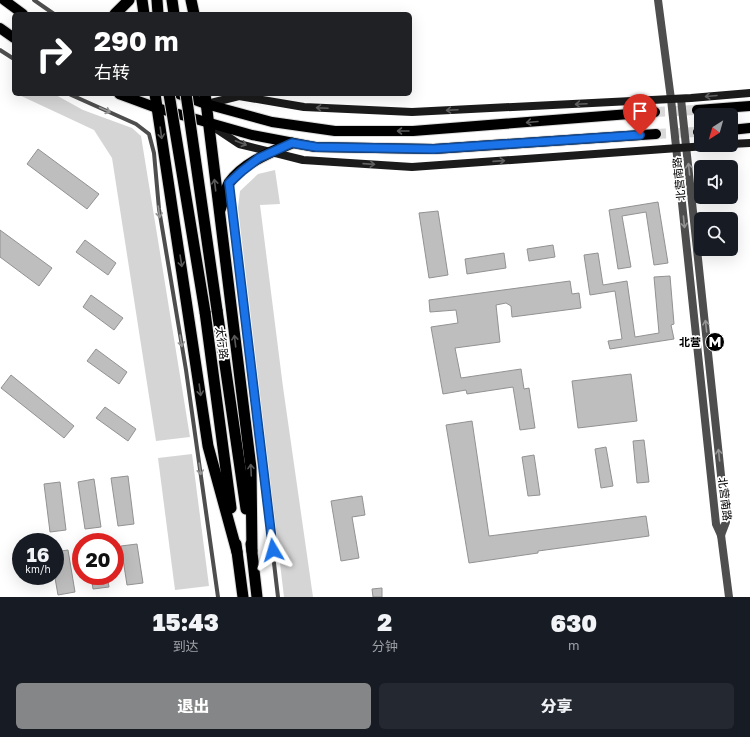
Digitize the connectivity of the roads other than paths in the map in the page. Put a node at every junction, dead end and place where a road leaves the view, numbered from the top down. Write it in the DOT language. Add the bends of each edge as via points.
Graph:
graph roads {
  1 [pos="4,0"];
  2 [pos="34,0"];
  3 [pos="129,0"];
  4 [pos="142,0"];
  5 [pos="156,0"];
  6 [pos="172,0"];
  7 [pos="191,0"];
  8 [pos="658,0"];
  9 [pos="19,12"];
  10 [pos="51,12"];
  11 [pos="117,12"];
  12 [pos="144,12"];
  13 [pos="158,12"];
  14 [pos="174,12"];
  15 [pos="194,12"];
  16 [pos="0,28"];
  17 [pos="12,37"];
  18 [pos="0,50"];
  19 [pos="12,58"];
  20 [pos="750,93"];
  21 [pos="73,96"];
  22 [pos="124,96"];
  23 [pos="155,96"];
  24 [pos="170,96"];
  25 [pos="186,96"];
  26 [pos="190,96"];
  27 [pos="206,99"];
  28 [pos="671,99"];
  29 [pos="681,99"];
  30 [pos="750,106"];
  31 [pos="157,108"];
  32 [pos="724,108"];
  33 [pos="655,112"];
  34 [pos="208,123"];
  35 [pos="750,128"];
  36 [pos="738,129"];
  37 [pos="656,134"];
  38 [pos="292,143"];
  39 [pos="750,143"];
  40 [pos="738,144"];
  41 [pos="694,147"];
  42 [pos="687,148"];
  43 [pos="676,149"];
  44 [pos="272,152"];
  45 [pos="229,183"];
  46 [pos="219,212"];
  47 [pos="721,535"];
  48 [pos="252,551"];
  49 [pos="237,552"];
  50 [pos="218,597"];
  51 [pos="243,597"];
  52 [pos="256,597"];
  53 [pos="278,597"];
  54 [pos="729,597"];
  1 -- 9 [label="main road"];
  2 -- 10 [label="lane"];
  3 -- 11 [label="highway"];
  4 -- 12 [label="highway"];
  5 -- 13 [label="highway"];
  6 -- 14 [label="highway"];
  7 -- 15 [label="highway"];
  8 -- 28 [label="street, 北营南路"];
  16 -- 17 [label="main road"];
  18 -- 19 [label="lane"];
  20 -- 29 [label="main road, one-way"];
  21 -- 50 [label="lane, one-way" via="136,124 149,134 154,153 159,209 186,370"];
  22 -- 31 [label="main road"];
  23 -- 31 [label="highway"];
  24 -- 49 [label="highway, 太行路, bridge" via="205,312"];
  25 -- 48 [label="highway, 太行路, bridge"];
  26 -- 27 [label="main road"];
  28 -- 27 [label="main road, one-way" via="412,112 304,107 239,96"];
  33 -- 27 [label="main road, one-way" via="414,131 335,130 272,122"];
  27 -- 34 [label="highway"];
  28 -- 29 [label="main road"];
  28 -- 43 [label="street, 北营南路"];
  29 -- 42 [label="street, 北营南路"];
  30 -- 32 [label="main road"];
  31 -- 34 [label="main road"];
  31 -- 49 [label="highway, one-way" via="208,446"];
  34 -- 38 [label="main road"];
  34 -- 44 [label="main road, one-way" via="239,144"];
  46 -- 34 [label="highway, one-way"];
  35 -- 36 [label="main road"];
  37 -- 38 [label="main road" via="434,149 316,147"];
  38 -- 44 [label="highway"];
  39 -- 40 [label="main road"];
  41 -- 42 [label="main road"];
  42 -- 43 [label="main road"];
  47 -- 42 [label="street, 北营南路, one-way" via="726,522"];
  44 -- 43 [label="main road, one-way" via="303,160 412,167"];
  43 -- 47 [label="street, 北营南路, one-way" via="716,524"];
  44 -- 45 [label="highway" via="242,171"];
  45 -- 46 [label="highway"];
  45 -- 53 [label="lane"];
  48 -- 46 [label="highway, one-way" via="251,468"];
  47 -- 54 [label="street"];
  48 -- 52 [label="highway, 太行路"];
  49 -- 51 [label="highway, 太行路"];
}
